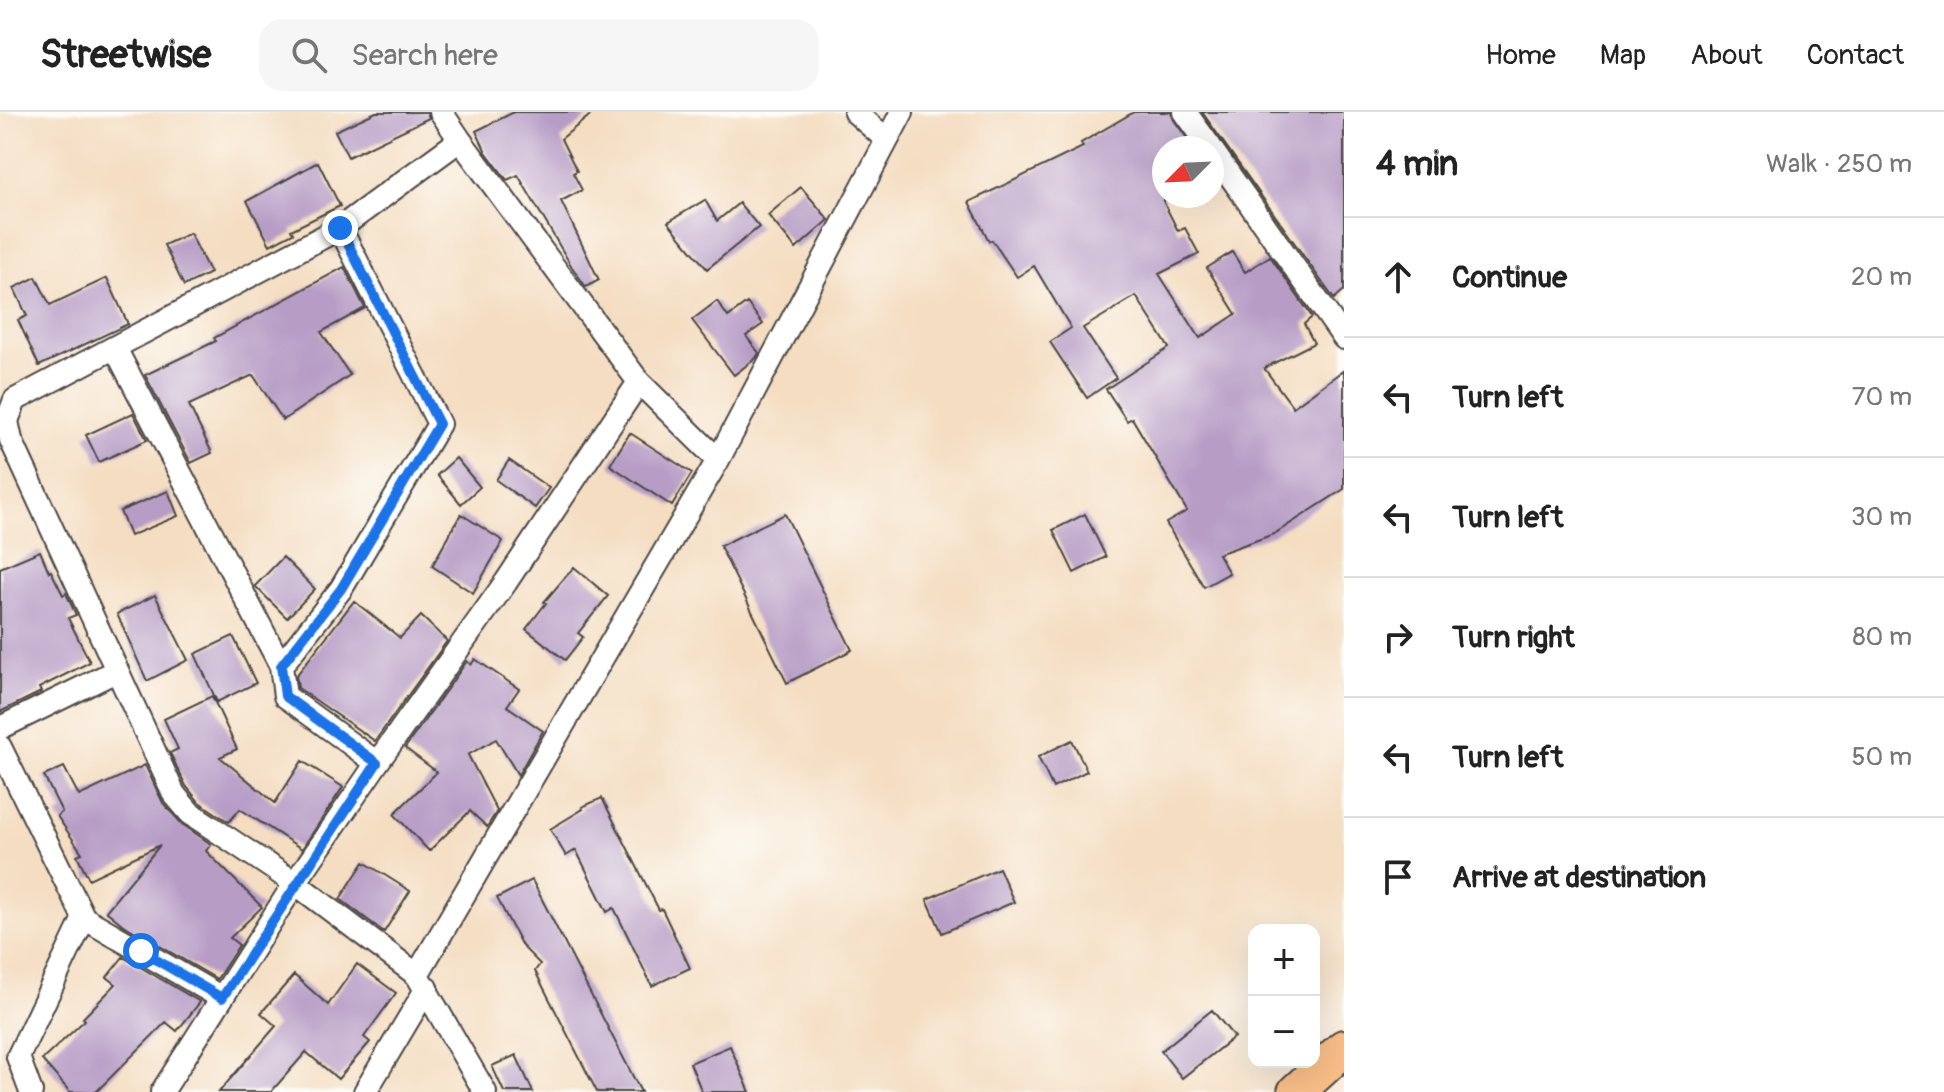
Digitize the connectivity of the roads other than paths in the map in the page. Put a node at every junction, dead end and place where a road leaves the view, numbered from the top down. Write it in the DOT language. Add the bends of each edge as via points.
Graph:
graph roads {
  1 [pos="441,112"];
  2 [pos="855,112"];
  3 [pos="902,112"];
  4 [pos="1185,112"];
  5 [pos="1202,136"];
  6 [pos="460,140"];
  7 [pos="887,140"];
  8 [pos="1224,167"];
  9 [pos="340,228"];
  10 [pos="1344,338"];
  11 [pos="115,348"];
  12 [pos="639,382"];
  13 [pos="718,460"];
  14 [pos="281,666"];
  15 [pos="116,671"];
  16 [pos="0,728"];
  17 [pos="0,747"];
  18 [pos="377,763"];
  19 [pos="295,883"];
  20 [pos="84,918"];
  21 [pos="422,981"];
  22 [pos="222,998"];
  23 [pos="1344,1048"];
  24 [pos="31,1092"];
  25 [pos="162,1092"];
  26 [pos="365,1092"];
  27 [pos="485,1092"];
  28 [pos="1296,1092"];
  1 -- 6 [label="street"];
  2 -- 7 [label="street"];
  3 -- 7 [label="street"];
  4 -- 5 [label="street"];
  6 -- 9 [label="street"];
  6 -- 12 [label="street"];
  7 -- 13 [label="street"];
  8 -- 10 [label="street"];
  9 -- 11 [label="street"];
  9 -- 14 [label="street" via="439,424 341,589"];
  11 -- 14 [label="street"];
  11 -- 15 [label="street" via="15,400 7,421"];
  12 -- 13 [label="street"];
  12 -- 18 [label="street"];
  13 -- 21 [label="street"];
  14 -- 18 [label="street" via="285,696"];
  15 -- 16 [label="street"];
  15 -- 19 [label="street" via="174,794 190,813"];
  17 -- 20 [label="street"];
  18 -- 19 [label="street"];
  19 -- 21 [label="street"];
  19 -- 22 [label="street"];
  20 -- 22 [label="street"];
  20 -- 24 [label="street" via="18,1057"];
  21 -- 26 [label="street"];
  21 -- 27 [label="street"];
  22 -- 25 [label="street"];
  23 -- 28 [label="main road"];
}
